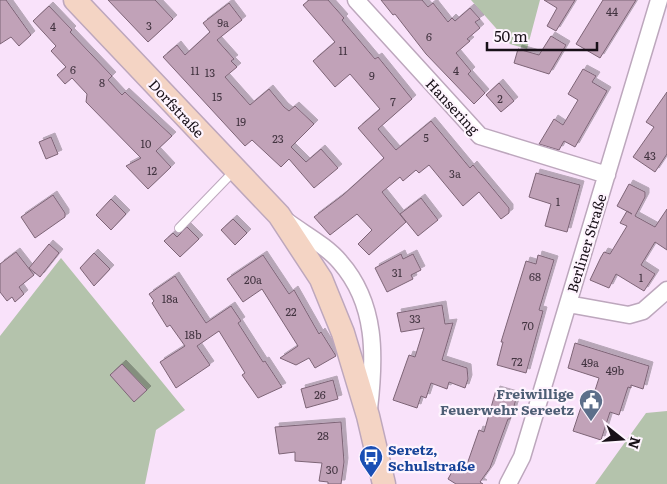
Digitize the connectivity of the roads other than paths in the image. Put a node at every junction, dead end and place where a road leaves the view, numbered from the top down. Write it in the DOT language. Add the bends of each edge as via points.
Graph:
graph roads {
  1 [pos="75,0"];
  2 [pos="356,0"];
  3 [pos="659,0"];
  4 [pos="236,170"];
  5 [pos="607,175"];
  6 [pos="279,215"];
  7 [pos="179,228"];
  8 [pos="667,290"];
  9 [pos="568,304"];
  10 [pos="368,416"];
  11 [pos="384,484"];
  12 [pos="508,484"];
  1 -- 4 [label="main road, Dorfstraße"];
  2 -- 5 [label="street, Hansering" via="480,136"];
  3 -- 5 [label="street, Berliner Straße"];
  4 -- 6 [label="main road, Dorfstraße"];
  4 -- 7 [label="lane"];
  5 -- 9 [label="street, Berliner Straße"];
  6 -- 10 [label="main road, Dorfstraße" via="320,278 343,333"];
  6 -- 10 [label="street, Dorfstraße" via="340,261 360,294 371,328 374,363"];
  8 -- 9 [label="street" via="643,311 629,315"];
  9 -- 12 [label="street, Berliner Straße" via="522,457"];
  10 -- 11 [label="main road, Dorfstraße"];
}
